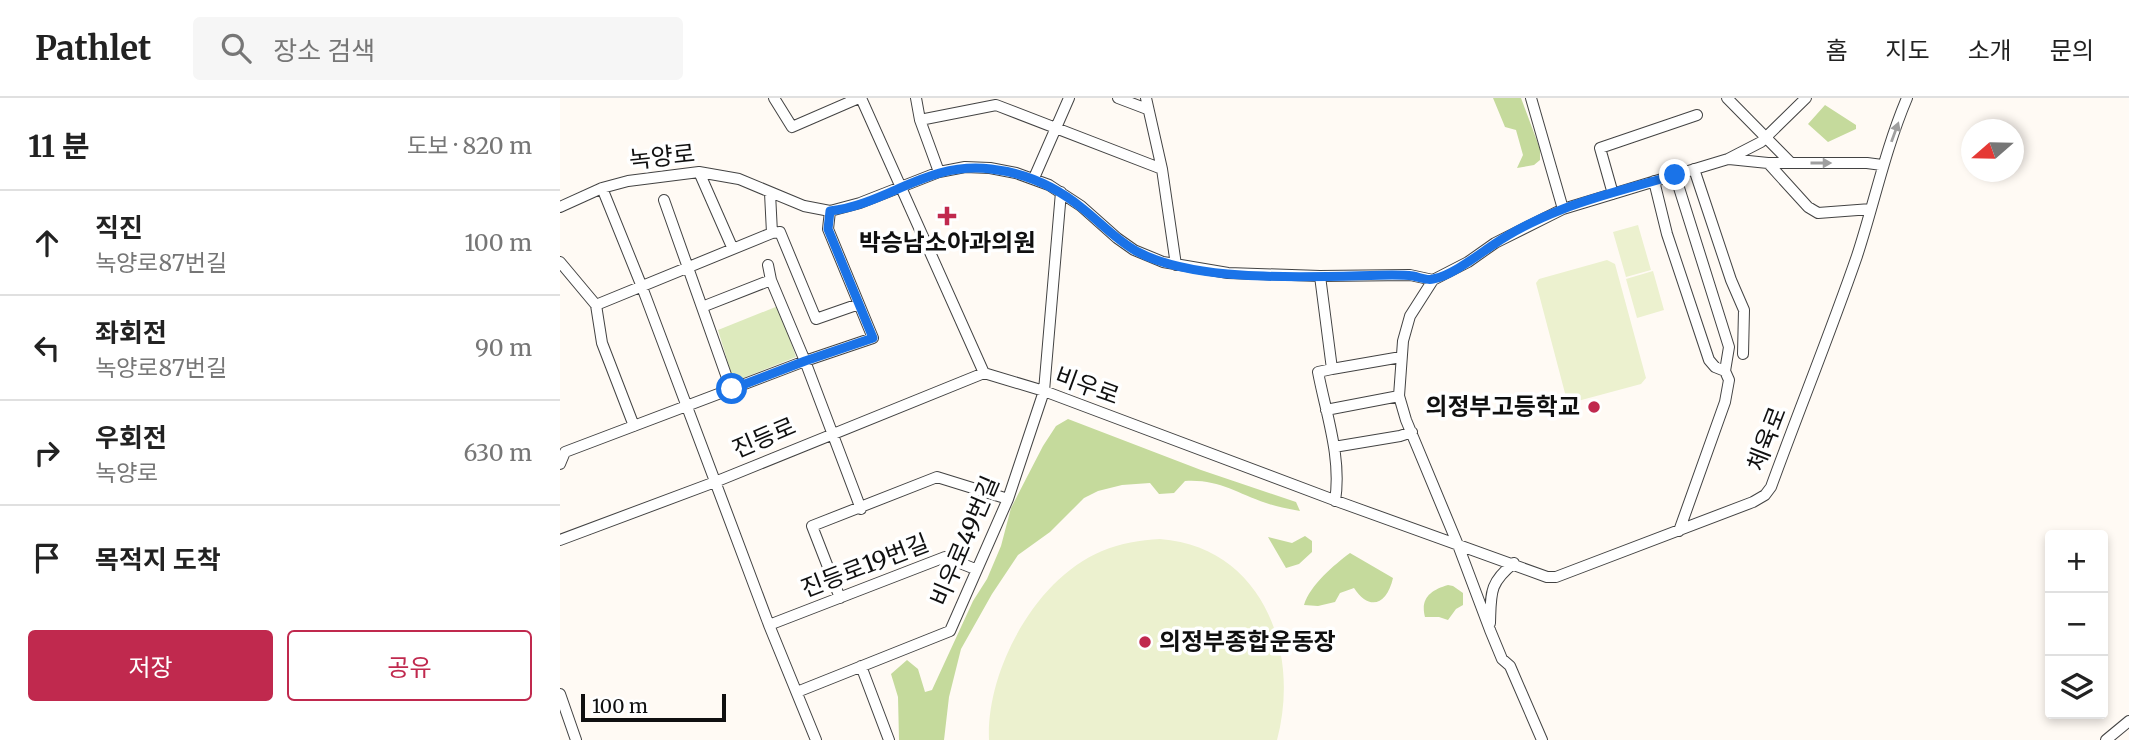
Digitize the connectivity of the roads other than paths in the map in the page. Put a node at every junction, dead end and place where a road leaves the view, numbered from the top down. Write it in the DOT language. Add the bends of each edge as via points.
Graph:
graph roads {
  1 [pos="774,98"];
  2 [pos="860,98"];
  3 [pos="916,98"];
  4 [pos="1069,98"];
  5 [pos="1118,98"];
  6 [pos="1146,98"];
  7 [pos="1531,98"];
  8 [pos="1727,98"];
  9 [pos="1806,98"];
  10 [pos="1907,98"];
  11 [pos="1147,109"];
  12 [pos="1698,115"];
  13 [pos="920,120"];
  14 [pos="1057,128"];
  15 [pos="1766,138"];
  16 [pos="1728,159"];
  17 [pos="1768,163"];
  18 [pos="1791,163"];
  19 [pos="1882,165"];
  20 [pos="1162,169"];
  21 [pos="1694,169"];
  22 [pos="699,172"];
  23 [pos="939,172"];
  24 [pos="1675,175"];
  25 [pos="1034,178"];
  26 [pos="1654,181"];
  27 [pos="901,186"];
  28 [pos="602,188"];
  29 [pos="1061,192"];
  30 [pos="771,193"];
  31 [pos="1613,194"];
  32 [pos="664,200"];
  33 [pos="560,207"];
  34 [pos="1563,209"];
  35 [pos="1871,209"];
  36 [pos="830,211"];
  37 [pos="772,233"];
  38 [pos="732,247"];
  39 [pos="560,262"];
  40 [pos="768,265"];
  41 [pos="1175,265"];
  42 [pos="687,268"];
  43 [pos="1320,276"];
  44 [pos="771,280"];
  45 [pos="1433,280"];
  46 [pos="642,287"];
  47 [pos="859,304"];
  48 [pos="596,305"];
  49 [pos="702,307"];
  50 [pos="1743,354"];
  51 [pos="1401,357"];
  52 [pos="805,361"];
  53 [pos="1332,369"];
  54 [pos="1725,371"];
  55 [pos="984,373"];
  56 [pos="732,389"];
  57 [pos="1044,391"];
  58 [pos="1399,396"];
  59 [pos="687,407"];
  60 [pos="1326,410"];
  61 [pos="634,426"];
  62 [pos="1412,432"];
  63 [pos="831,433"];
  64 [pos="1334,447"];
  65 [pos="560,464"];
  66 [pos="715,482"];
  67 [pos="1008,499"];
  68 [pos="1335,501"];
  69 [pos="860,509"];
  70 [pos="560,527"];
  71 [pos="1679,531"];
  72 [pos="562,539"];
  73 [pos="1458,545"];
  74 [pos="1514,564"];
  75 [pos="975,569"];
  76 [pos="840,598"];
  77 [pos="769,625"];
  78 [pos="1490,630"];
  79 [pos="861,666"];
  80 [pos="797,692"];
  81 [pos="560,694"];
  82 [pos="2129,721"];
  83 [pos="576,740"];
  84 [pos="816,740"];
  85 [pos="889,740"];
  86 [pos="1542,740"];
  87 [pos="2106,740"];
  1 -- 2 [label="street" via="792,127"];
  2 -- 27 [label="street"];
  3 -- 13 [label="street"];
  4 -- 14 [label="street"];
  5 -- 11 [label="street"];
  6 -- 11 [label="street"];
  7 -- 34 [label="street"];
  8 -- 15 [label="street"];
  9 -- 15 [label="street"];
  19 -- 10 [label="street, 체육로, one-way"];
  11 -- 20 [label="street"];
  12 -- 31 [label="street" via="1600,148"];
  13 -- 14 [label="street" via="996,105"];
  13 -- 23 [label="street"];
  14 -- 20 [label="street"];
  14 -- 25 [label="street"];
  15 -- 16 [label="street"];
  15 -- 18 [label="street"];
  16 -- 17 [label="street"];
  16 -- 21 [label="street"];
  17 -- 18 [label="street"];
  17 -- 35 [label="street" via="1818,213"];
  18 -- 19 [label="street, one-way"];
  19 -- 35 [label="street, 체육로"];
  20 -- 41 [label="street"];
  21 -- 24 [label="street"];
  21 -- 50 [label="street" via="1744,310"];
  22 -- 28 [label="street, 녹양로"];
  22 -- 30 [label="street, 녹양로" via="739,179"];
  22 -- 38 [label="street"];
  23 -- 25 [label="street, 녹양로" via="990,168"];
  23 -- 27 [label="street, 녹양로"];
  24 -- 26 [label="street"];
  24 -- 54 [label="street" via="1729,347"];
  25 -- 29 [label="street, 녹양로"];
  26 -- 31 [label="street"];
  26 -- 54 [label="street" via="1709,360"];
  27 -- 36 [label="street, 녹양로"];
  27 -- 55 [label="street"];
  28 -- 33 [label="street, 녹양로"];
  28 -- 46 [label="street"];
  29 -- 41 [label="street, 녹양로" via="1134,250"];
  29 -- 57 [label="street"];
  30 -- 36 [label="street, 녹양로"];
  30 -- 37 [label="street"];
  31 -- 34 [label="street"];
  32 -- 42 [label="street"];
  34 -- 45 [label="street"];
  35 -- 71 [label="street, 체육로" via="1837,314 1771,487 1753,502"];
  36 -- 47 [label="street" via="828,229"];
  37 -- 38 [label="street"];
  37 -- 47 [label="street" via="780,232 816,319"];
  38 -- 42 [label="street"];
  39 -- 48 [label="street"];
  40 -- 44 [label="street"];
  41 -- 43 [label="street, 녹양로" via="1228,273"];
  42 -- 46 [label="street"];
  42 -- 49 [label="street"];
  43 -- 45 [label="street, 녹양로" via="1410,275"];
  43 -- 53 [label="street"];
  44 -- 49 [label="street"];
  44 -- 52 [label="street"];
  45 -- 51 [label="street" via="1410,316"];
  46 -- 48 [label="street"];
  46 -- 59 [label="street"];
  47 -- 52 [label="street" via="873,338"];
  48 -- 61 [label="street" via="602,343"];
  49 -- 56 [label="street"];
  51 -- 53 [label="street"];
  51 -- 58 [label="street"];
  52 -- 56 [label="street"];
  52 -- 63 [label="street"];
  53 -- 60 [label="street" via="1318,372"];
  54 -- 71 [label="street" via="1729,380 1725,402"];
  55 -- 57 [label="street, 비우로"];
  55 -- 63 [label="street, 진등로"];
  56 -- 59 [label="street"];
  57 -- 67 [label="street, 비우로49번길"];
  57 -- 68 [label="street, 비우로"];
  58 -- 60 [label="street"];
  58 -- 62 [label="street"];
  59 -- 61 [label="street"];
  59 -- 66 [label="street"];
  60 -- 64 [label="street"];
  61 -- 65 [label="street" via="565,452"];
  62 -- 64 [label="street"];
  62 -- 73 [label="street"];
  63 -- 66 [label="street, 진등로"];
  63 -- 69 [label="street"];
  64 -- 68 [label="street"];
  66 -- 72 [label="street, 진등로"];
  66 -- 77 [label="street"];
  67 -- 69 [label="street" via="937,477"];
  67 -- 75 [label="street, 비우로49번길"];
  68 -- 73 [label="street, 비우로"];
  69 -- 76 [label="street" via="811,526"];
  70 -- 72 [label="street"];
  71 -- 74 [label="street, 체육로" via="1556,578"];
  73 -- 74 [label="street, 체육로"];
  73 -- 78 [label="street"];
  74 -- 78 [label="street" via="1499,576 1491,592"];
  75 -- 76 [label="street, 진등로19번길" via="945,557"];
  75 -- 79 [label="street, 비우로49번길" via="950,631"];
  76 -- 77 [label="street, 진등로19번길"];
  77 -- 80 [label="street"];
  78 -- 86 [label="street"];
  79 -- 80 [label="street, 비우로49번길"];
  79 -- 85 [label="street"];
  80 -- 84 [label="street"];
  81 -- 83 [label="street"];
  82 -- 87 [label="street"];
}
